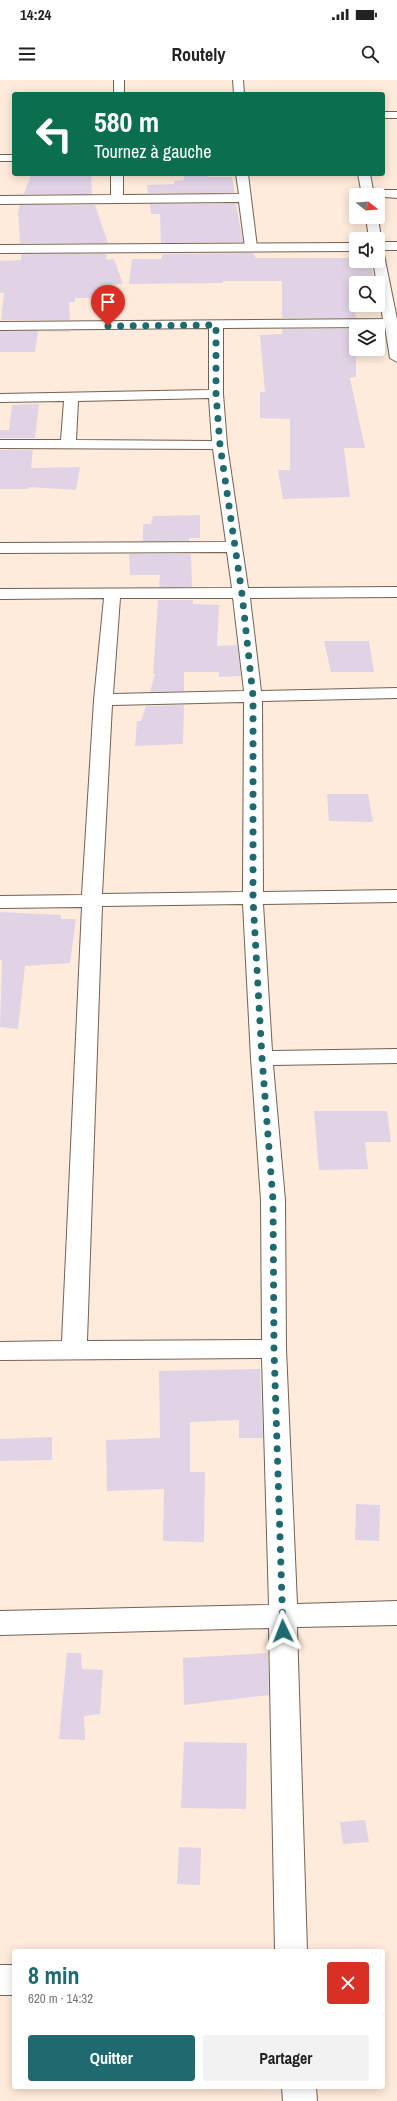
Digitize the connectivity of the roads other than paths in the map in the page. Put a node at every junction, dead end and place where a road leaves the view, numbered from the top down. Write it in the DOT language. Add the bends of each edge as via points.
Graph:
graph roads {
  1 [pos="119,80"];
  2 [pos="238,80"];
  3 [pos="119,92"];
  4 [pos="239,92"];
  5 [pos="385,115"];
  6 [pos="397,115"];
  7 [pos="0,158"];
  8 [pos="12,158"];
  9 [pos="117,176"];
  10 [pos="242,176"];
  11 [pos="364,176"];
  12 [pos="367,188"];
  13 [pos="385,194"];
  14 [pos="397,194"];
  15 [pos="245,198"];
  16 [pos="117,199"];
  17 [pos="0,200"];
  18 [pos="385,246"];
  19 [pos="397,246"];
  20 [pos="251,247"];
  21 [pos="349,247"];
  22 [pos="0,249"];
  23 [pos="381,268"];
  24 [pos="394,323"];
  25 [pos="216,325"];
  26 [pos="0,326"];
  27 [pos="397,358"];
  28 [pos="216,394"];
  29 [pos="71,397"];
  30 [pos="0,398"];
  31 [pos="0,444"];
  32 [pos="68,444"];
  33 [pos="220,445"];
  34 [pos="233,547"];
  35 [pos="0,548"];
  36 [pos="397,592"];
  37 [pos="0,594"];
  38 [pos="242,594"];
  39 [pos="112,595"];
  40 [pos="397,693"];
  41 [pos="253,696"];
  42 [pos="103,700"];
  43 [pos="397,896"];
  44 [pos="253,899"];
  45 [pos="91,900"];
  46 [pos="0,902"];
  47 [pos="397,1056"];
  48 [pos="262,1058"];
  49 [pos="274,1349"];
  50 [pos="0,1351"];
  51 [pos="74,1351"];
  52 [pos="397,1613"];
  53 [pos="283,1615"];
  54 [pos="0,1623"];
  55 [pos="291,1949"];
  56 [pos="0,1980"];
  57 [pos="12,1980"];
  58 [pos="299,2089"];
  59 [pos="300,2101"];
  1 -- 3 [label="street"];
  2 -- 4 [label="street"];
  5 -- 6 [label="street"];
  7 -- 8 [label="street"];
  9 -- 16 [label="street"];
  10 -- 15 [label="street"];
  11 -- 12 [label="street"];
  13 -- 14 [label="street"];
  15 -- 16 [label="street"];
  15 -- 20 [label="street"];
  16 -- 17 [label="street"];
  18 -- 19 [label="street"];
  20 -- 21 [label="street"];
  20 -- 22 [label="street"];
  23 -- 24 [label="street"];
  24 -- 25 [label="street"];
  24 -- 27 [label="street"];
  25 -- 26 [label="street"];
  25 -- 28 [label="street"];
  28 -- 29 [label="street"];
  28 -- 33 [label="street"];
  29 -- 30 [label="street"];
  29 -- 32 [label="street"];
  31 -- 32 [label="street"];
  32 -- 33 [label="street"];
  33 -- 34 [label="street"];
  34 -- 35 [label="street"];
  34 -- 38 [label="street"];
  36 -- 38 [label="street"];
  37 -- 39 [label="street"];
  38 -- 39 [label="street"];
  38 -- 41 [label="street"];
  39 -- 42 [label="street"];
  40 -- 41 [label="street"];
  41 -- 42 [label="street"];
  41 -- 44 [label="street"];
  42 -- 45 [label="street"];
  43 -- 44 [label="street"];
  44 -- 45 [label="street"];
  44 -- 48 [label="street"];
  45 -- 46 [label="street"];
  45 -- 51 [label="street"];
  47 -- 48 [label="street"];
  48 -- 49 [label="street" via="273,1200"];
  49 -- 51 [label="street"];
  49 -- 53 [label="street"];
  50 -- 51 [label="street"];
  52 -- 53 [label="street"];
  53 -- 54 [label="street"];
  53 -- 55 [label="street"];
  56 -- 57 [label="street"];
  58 -- 59 [label="street"];
}
